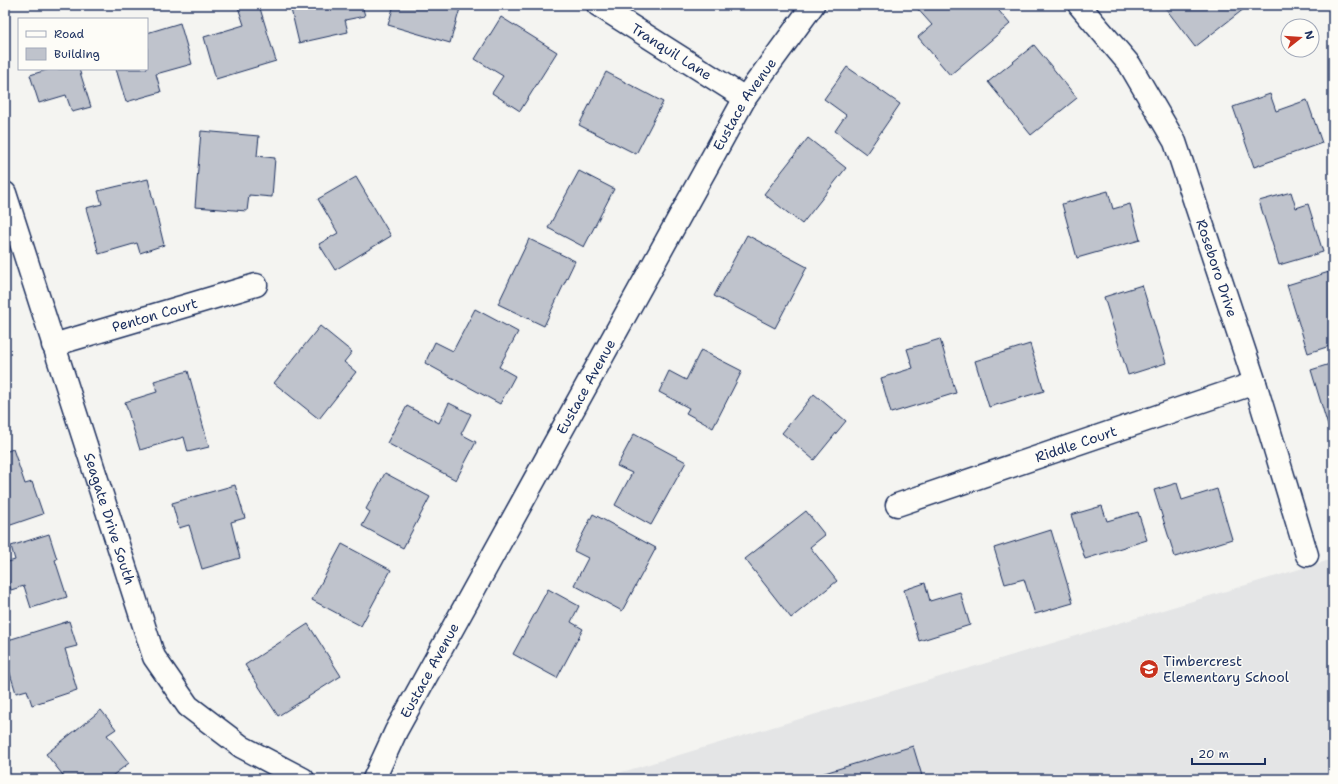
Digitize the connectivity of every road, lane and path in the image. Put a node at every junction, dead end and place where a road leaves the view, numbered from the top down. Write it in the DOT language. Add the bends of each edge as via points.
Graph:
graph roads {
  1 [pos="598,5"];
  2 [pos="813,5"];
  3 [pos="1079,5"];
  4 [pos="745,98"];
  5 [pos="5,193"];
  6 [pos="256,285"];
  7 [pos="53,345"];
  8 [pos="1255,382"];
  9 [pos="898,505"];
  10 [pos="1307,555"];
  11 [pos="303,779"];
  12 [pos="374,779"];
  1 -- 4 [label="street, Tranquil Lane"];
  2 -- 4 [label="street, Eustace Avenue"];
  3 -- 8 [label="street, Roseboro Drive" via="1130,65 1176,142"];
  4 -- 12 [label="street, Eustace Avenue" via="396,731"];
  5 -- 7 [label="street, Seagate Drive South"];
  6 -- 7 [label="street, Penton Court"];
  7 -- 11 [label="street, Seagate Drive South" via="154,657 188,706 242,747"];
  8 -- 9 [label="street, Riddle Court"];
  8 -- 10 [label="street, Roseboro Drive"];
}
